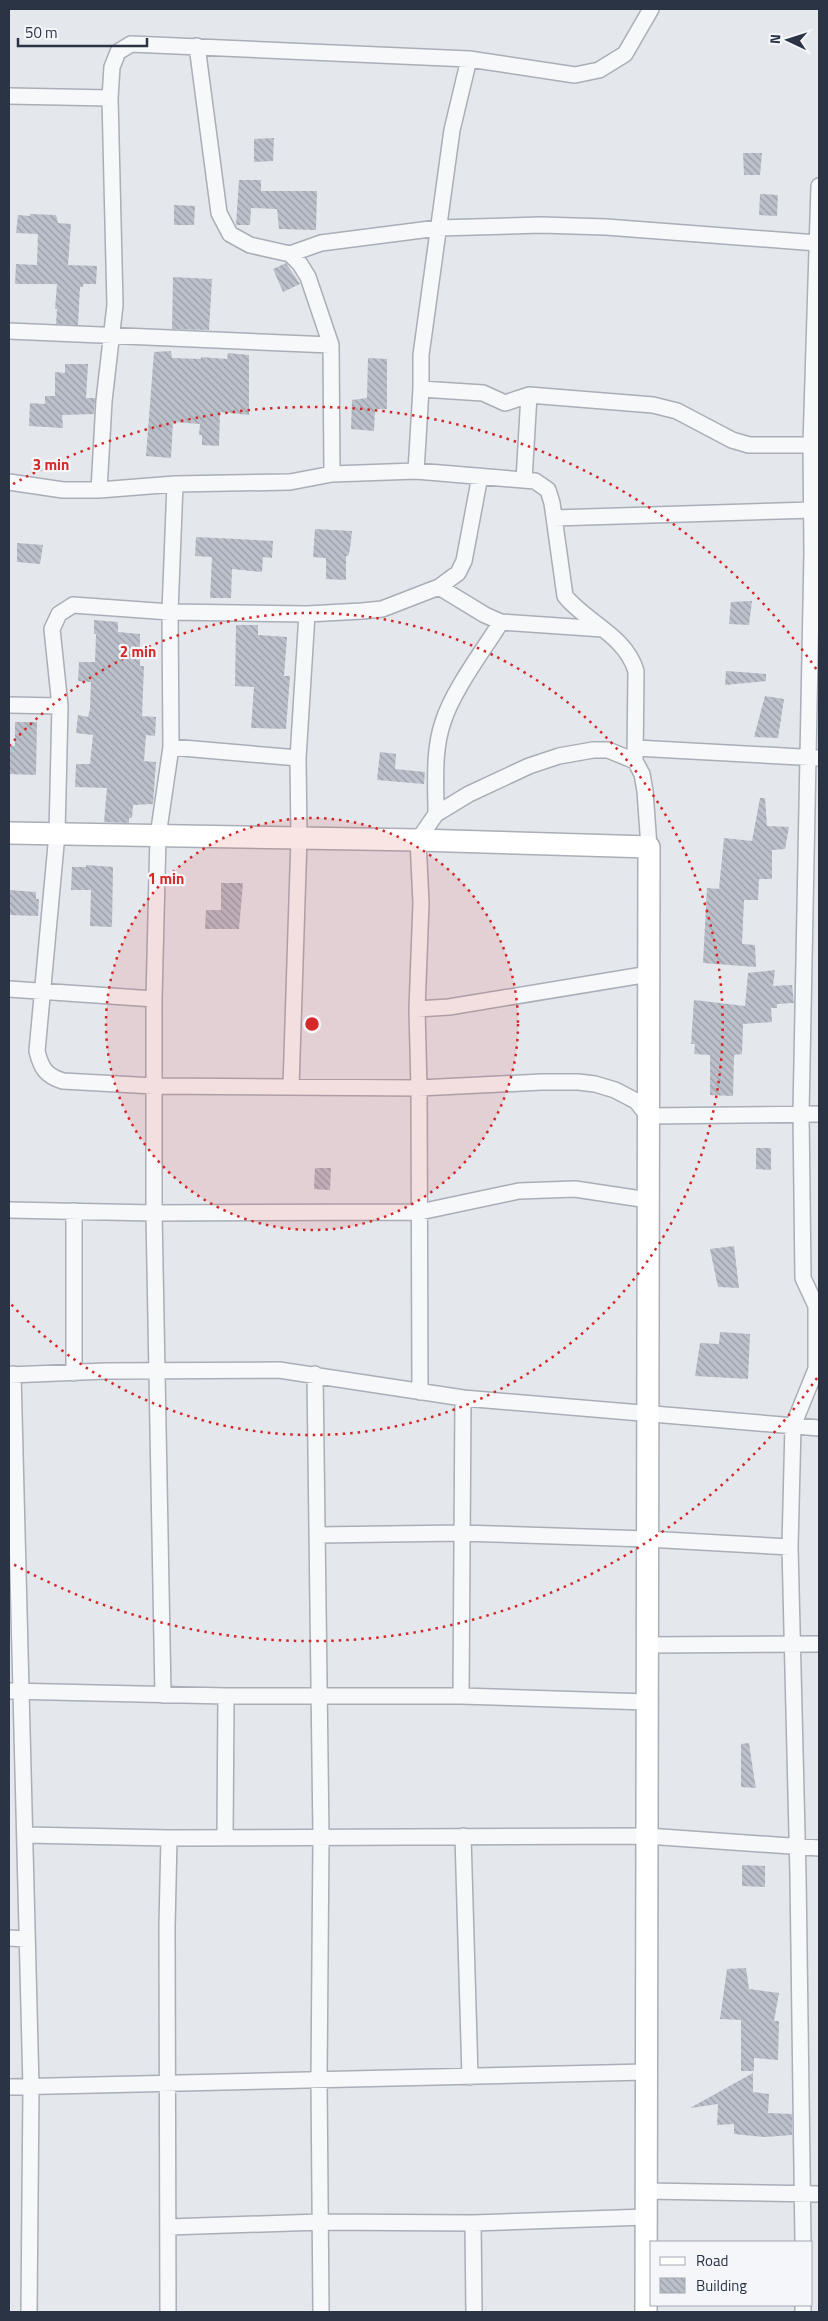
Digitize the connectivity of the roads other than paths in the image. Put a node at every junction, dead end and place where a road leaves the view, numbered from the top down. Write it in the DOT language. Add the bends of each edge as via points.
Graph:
graph roads {
  1 [pos="651,9"];
  2 [pos="197,46"];
  3 [pos="468,59"];
  4 [pos="9,96"];
  5 [pos="110,98"];
  6 [pos="819,186"];
  7 [pos="438,228"];
  8 [pos="817,243"];
  9 [pos="290,254"];
  10 [pos="9,331"];
  11 [pos="110,336"];
  12 [pos="331,346"];
  13 [pos="422,389"];
  14 [pos="530,394"];
  15 [pos="811,445"];
  16 [pos="416,471"];
  17 [pos="332,474"];
  18 [pos="480,476"];
  19 [pos="524,480"];
  20 [pos="9,482"];
  21 [pos="175,484"];
  22 [pos="99,490"];
  23 [pos="812,510"];
  24 [pos="554,518"];
  25 [pos="816,553"];
  26 [pos="439,587"];
  27 [pos="170,612"];
  28 [pos="307,614"];
  29 [pos="501,622"];
  30 [pos="603,629"];
  31 [pos="9,705"];
  32 [pos="60,706"];
  33 [pos="171,747"];
  34 [pos="635,755"];
  35 [pos="298,758"];
  36 [pos="813,758"];
  37 [pos="436,814"];
  38 [pos="9,833"];
  39 [pos="57,834"];
  40 [pos="158,836"];
  41 [pos="300,838"];
  42 [pos="418,840"];
  43 [pos="649,847"];
  44 [pos="649,974"];
  45 [pos="9,989"];
  46 [pos="42,992"];
  47 [pos="154,999"];
  48 [pos="417,1009"];
  49 [pos="154,1086"];
  50 [pos="291,1087"];
  51 [pos="419,1088"];
  52 [pos="801,1113"];
  53 [pos="819,1114"];
  54 [pos="648,1116"];
  55 [pos="648,1200"];
  56 [pos="9,1210"];
  57 [pos="74,1211"];
  58 [pos="420,1212"];
  59 [pos="154,1213"];
  60 [pos="159,1372"];
  61 [pos="74,1373"];
  62 [pos="11,1374"];
  63 [pos="315,1374"];
  64 [pos="420,1392"];
  65 [pos="463,1398"];
  66 [pos="648,1412"];
  67 [pos="794,1426"];
  68 [pos="819,1428"];
  69 [pos="461,1533"];
  70 [pos="318,1535"];
  71 [pos="647,1539"];
  72 [pos="790,1547"];
  73 [pos="792,1644"];
  74 [pos="819,1644"];
  75 [pos="647,1645"];
  76 [pos="15,1691"];
  77 [pos="163,1695"];
  78 [pos="320,1695"];
  79 [pos="226,1696"];
  80 [pos="461,1696"];
  81 [pos="647,1702"];
  82 [pos="25,1834"];
  83 [pos="463,1836"];
  84 [pos="647,1836"];
  85 [pos="225,1837"];
  86 [pos="321,1837"];
  87 [pos="169,1838"];
  88 [pos="797,1847"];
  89 [pos="819,1848"];
  90 [pos="9,1938"];
  91 [pos="27,1939"];
  92 [pos="646,2072"];
  93 [pos="470,2077"];
  94 [pos="319,2080"];
  95 [pos="168,2083"];
  96 [pos="9,2087"];
  97 [pos="30,2087"];
  98 [pos="646,2191"];
  99 [pos="803,2194"];
  100 [pos="819,2194"];
  101 [pos="646,2217"];
  102 [pos="320,2222"];
  103 [pos="473,2223"];
  104 [pos="169,2228"];
  105 [pos="803,2241"];
  106 [pos="30,2312"];
  107 [pos="168,2312"];
  108 [pos="321,2312"];
  109 [pos="474,2312"];
  110 [pos="646,2312"];
  1 -- 3 [label="street" via="625,54 599,70 564,74"];
  2 -- 3 [label="street"];
  2 -- 5 [label="street" via="131,44 118,52 112,67"];
  2 -- 9 [label="street" via="219,213 230,234 250,245"];
  3 -- 7 [label="street" via="452,130"];
  4 -- 5 [label="street"];
  5 -- 11 [label="street" via="115,305"];
  6 -- 8 [label="street"];
  7 -- 8 [label="street" via="606,227"];
  7 -- 9 [label="street" via="321,243"];
  7 -- 13 [label="street" via="421,355"];
  8 -- 15 [label="street"];
  9 -- 12 [label="street" via="308,277"];
  10 -- 11 [label="street"];
  11 -- 12 [label="street"];
  11 -- 22 [label="street"];
  12 -- 17 [label="street"];
  13 -- 14 [label="street" via="483,393 505,403"];
  13 -- 16 [label="street"];
  14 -- 15 [label="street" via="653,405 677,411 732,440 750,445"];
  14 -- 19 [label="street"];
  15 -- 23 [label="street"];
  16 -- 17 [label="street"];
  16 -- 18 [label="street"];
  17 -- 21 [label="street" via="290,482"];
  18 -- 19 [label="street"];
  18 -- 26 [label="street" via="464,561 458,573"];
  19 -- 24 [label="street" via="535,481 548,490"];
  20 -- 22 [label="street" via="63,490"];
  21 -- 22 [label="street"];
  21 -- 27 [label="street"];
  23 -- 24 [label="street"];
  23 -- 25 [label="street"];
  24 -- 30 [label="street" via="565,596"];
  25 -- 36 [label="street"];
  26 -- 28 [label="street" via="382,609"];
  26 -- 29 [label="street"];
  27 -- 28 [label="street"];
  27 -- 32 [label="street" via="73,605 59,614 52,629"];
  27 -- 33 [label="street"];
  28 -- 35 [label="street"];
  29 -- 30 [label="street"];
  29 -- 37 [label="street" via="443,721 435,775"];
  30 -- 34 [label="street" via="624,647 636,670"];
  31 -- 32 [label="street"];
  32 -- 39 [label="street"];
  33 -- 35 [label="street"];
  33 -- 40 [label="street"];
  34 -- 36 [label="street"];
  34 -- 37 [label="street" via="593,750 559,756 469,794"];
  34 -- 43 [label="street" via="645,790"];
  35 -- 41 [label="street"];
  36 -- 52 [label="street"];
  37 -- 42 [label="street"];
  38 -- 39 [label="street"];
  39 -- 40 [label="street"];
  39 -- 46 [label="street"];
  40 -- 41 [label="street"];
  40 -- 47 [label="street"];
  41 -- 42 [label="street"];
  41 -- 50 [label="street"];
  42 -- 43 [label="street"];
  42 -- 48 [label="street" via="421,903"];
  43 -- 44 [label="street"];
  44 -- 48 [label="street" via="449,1007"];
  44 -- 54 [label="street"];
  45 -- 46 [label="street"];
  46 -- 47 [label="street"];
  46 -- 49 [label="street" via="37,1051 43,1071 64,1082"];
  47 -- 49 [label="street"];
  48 -- 51 [label="street"];
  49 -- 50 [label="street"];
  49 -- 59 [label="street"];
  50 -- 51 [label="street"];
  51 -- 54 [label="street" via="542,1082 595,1084 636,1101"];
  51 -- 58 [label="street"];
  52 -- 53 [label="street"];
  52 -- 54 [label="street"];
  52 -- 67 [label="street" via="803,1278 816,1306 816,1369"];
  54 -- 55 [label="street"];
  55 -- 58 [label="street" via="592,1190 541,1190 494,1195"];
  55 -- 66 [label="street"];
  56 -- 57 [label="street"];
  57 -- 59 [label="street"];
  57 -- 61 [label="street"];
  58 -- 59 [label="street"];
  58 -- 64 [label="street"];
  59 -- 60 [label="street"];
  60 -- 61 [label="street"];
  60 -- 63 [label="street" via="279,1370"];
  60 -- 77 [label="street"];
  61 -- 62 [label="street"];
  62 -- 76 [label="street"];
  63 -- 64 [label="street"];
  63 -- 70 [label="street"];
  64 -- 65 [label="street"];
  65 -- 66 [label="street"];
  65 -- 69 [label="street"];
  66 -- 67 [label="street"];
  66 -- 71 [label="street"];
  67 -- 68 [label="street"];
  67 -- 72 [label="street"];
  69 -- 70 [label="street"];
  69 -- 71 [label="street"];
  69 -- 80 [label="street"];
  70 -- 78 [label="street"];
  71 -- 72 [label="street"];
  71 -- 75 [label="street"];
  72 -- 73 [label="street"];
  73 -- 74 [label="street"];
  73 -- 75 [label="street"];
  73 -- 88 [label="street"];
  75 -- 81 [label="street"];
  76 -- 77 [label="street"];
  76 -- 82 [label="street"];
  77 -- 79 [label="street"];
  78 -- 79 [label="street"];
  78 -- 80 [label="street"];
  78 -- 86 [label="street"];
  79 -- 85 [label="street"];
  80 -- 81 [label="street"];
  81 -- 84 [label="street"];
  82 -- 87 [label="street"];
  82 -- 91 [label="street"];
  83 -- 84 [label="street"];
  83 -- 86 [label="street"];
  83 -- 93 [label="street"];
  84 -- 88 [label="street"];
  84 -- 92 [label="street"];
  85 -- 86 [label="street"];
  85 -- 87 [label="street"];
  86 -- 94 [label="street"];
  87 -- 95 [label="street"];
  88 -- 89 [label="street"];
  88 -- 99 [label="street"];
  90 -- 91 [label="street"];
  91 -- 97 [label="street"];
  92 -- 93 [label="street"];
  92 -- 98 [label="street"];
  93 -- 94 [label="street"];
  94 -- 95 [label="street"];
  94 -- 102 [label="street"];
  95 -- 97 [label="street"];
  95 -- 104 [label="street"];
  96 -- 97 [label="street"];
  97 -- 106 [label="street"];
  98 -- 99 [label="street"];
  98 -- 101 [label="street"];
  99 -- 100 [label="street"];
  99 -- 105 [label="street"];
  101 -- 103 [label="street"];
  101 -- 110 [label="street"];
  102 -- 103 [label="street"];
  102 -- 104 [label="street"];
  102 -- 108 [label="street"];
  103 -- 109 [label="street"];
  104 -- 107 [label="street"];
}
